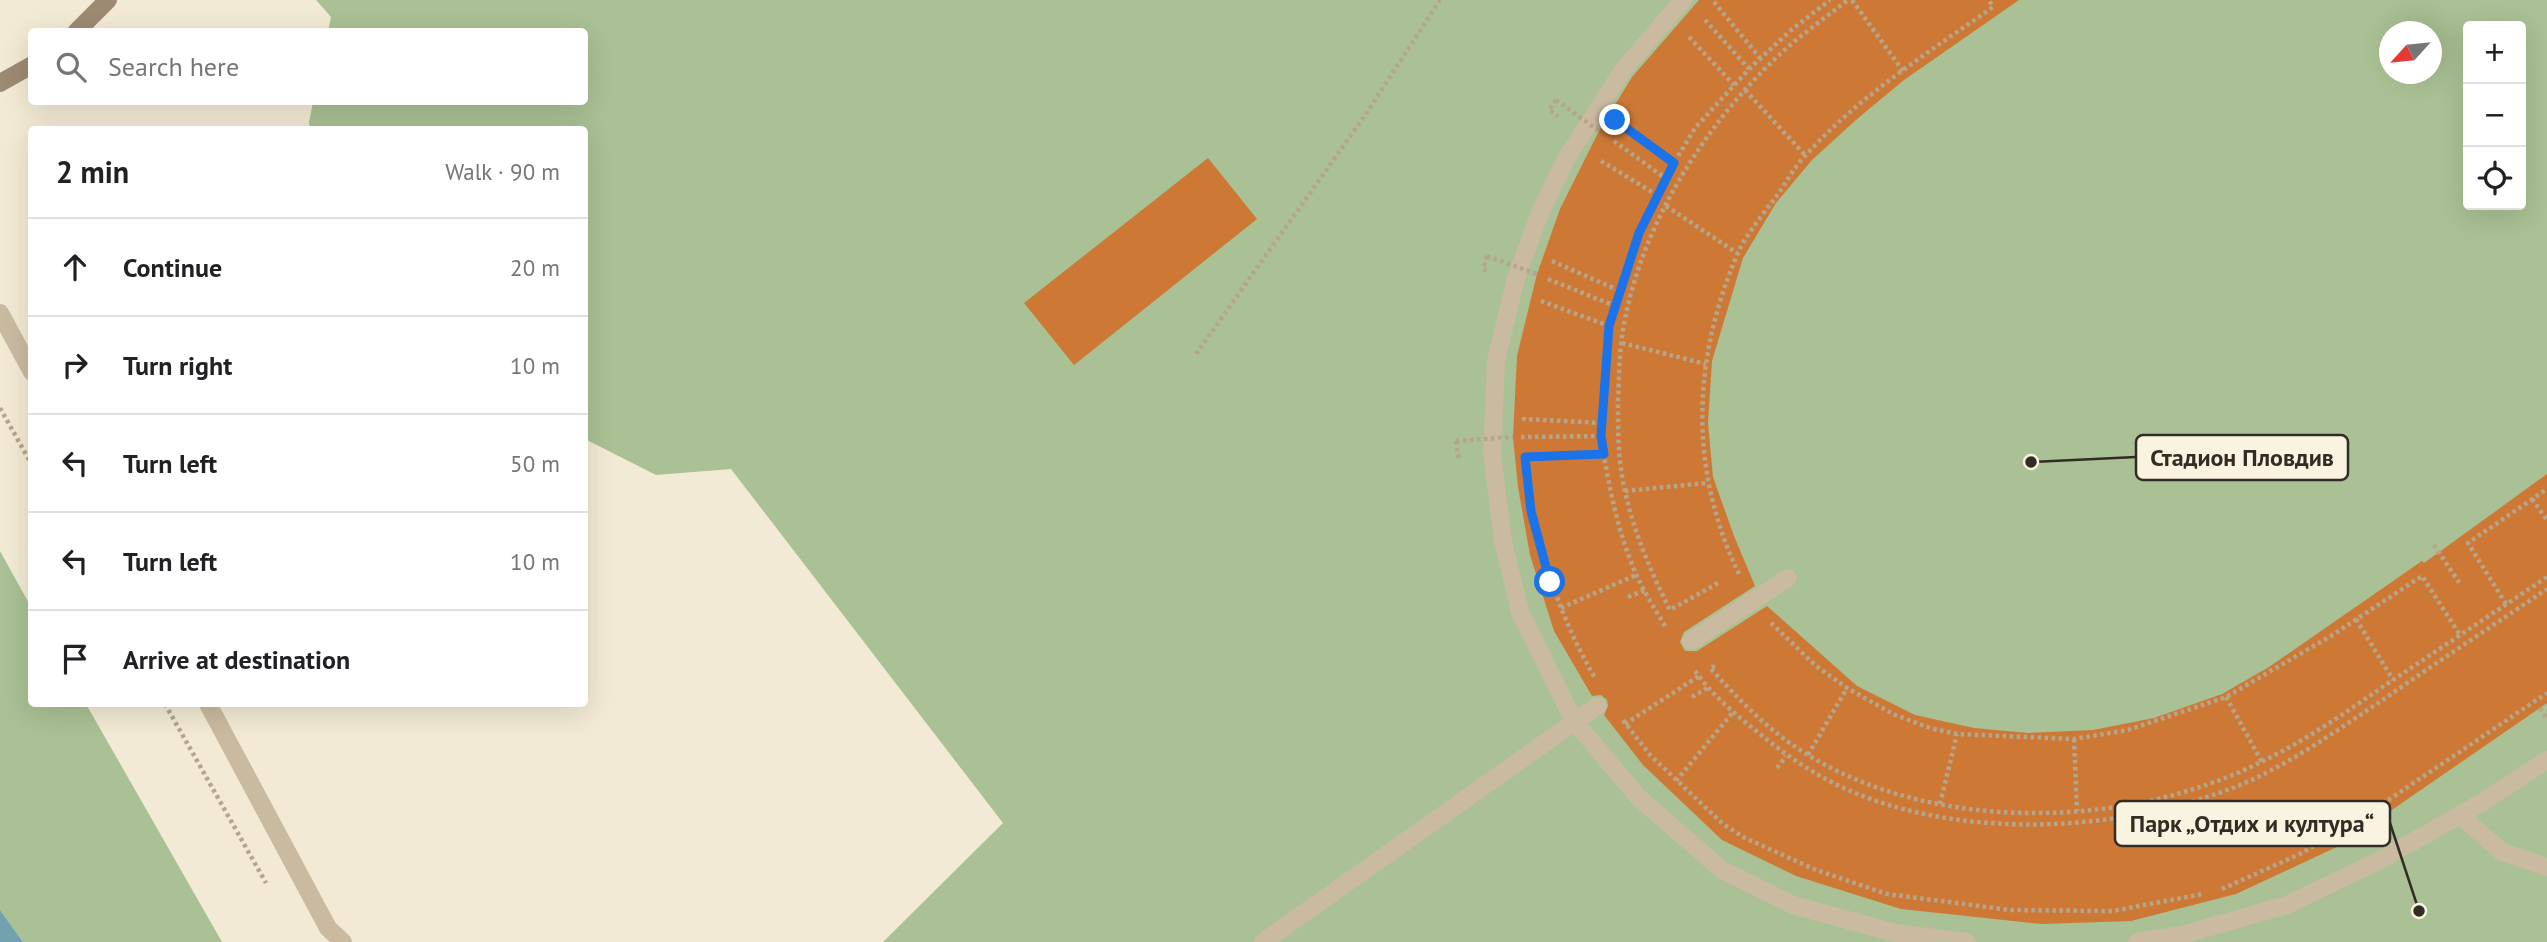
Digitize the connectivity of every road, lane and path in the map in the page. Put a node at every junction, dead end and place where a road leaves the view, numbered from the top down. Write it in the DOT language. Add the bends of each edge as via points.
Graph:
graph roads {
  1 [pos="107,0"];
  2 [pos="1440,0"];
  3 [pos="1683,0"];
  4 [pos="1712,0"];
  5 [pos="1830,0"];
  6 [pos="1850,0"];
  7 [pos="1989,0"];
  8 [pos="1701,15"];
  9 [pos="80,28"];
  10 [pos="1682,30"];
  11 [pos="1760,58"];
  12 [pos="28,67"];
  13 [pos="1749,69"];
  14 [pos="1903,71"];
  15 [pos="0,83"];
  16 [pos="1734,85"];
  17 [pos="1745,90"];
  18 [pos="1549,110"];
  19 [pos="1615,120"];
  20 [pos="1805,155"];
  21 [pos="1593,157"];
  22 [pos="1674,163"];
  23 [pos="1665,178"];
  24 [pos="1657,195"];
  25 [pos="1666,206"];
  26 [pos="1737,253"];
  27 [pos="1552,261"];
  28 [pos="1483,269"];
  29 [pos="1620,291"];
  30 [pos="1539,300"];
  31 [pos="1615,306"];
  32 [pos="0,313"];
  33 [pos="1609,326"];
  34 [pos="1621,343"];
  35 [pos="1196,354"];
  36 [pos="1706,364"];
  37 [pos="28,365"];
  38 [pos="0,408"];
  39 [pos="1524,419"];
  40 [pos="1602,423"];
  41 [pos="1601,436"];
  42 [pos="1604,454"];
  43 [pos="1458,456"];
  44 [pos="28,458"];
  45 [pos="1527,471"];
  46 [pos="1707,483"];
  47 [pos="2547,489"];
  48 [pos="1625,491"];
  49 [pos="2532,499"];
  50 [pos="2547,520"];
  51 [pos="1534,523"];
  52 [pos="2434,545"];
  53 [pos="1636,575"];
  54 [pos="2547,577"];
  55 [pos="1788,578"];
  56 [pos="1726,579"];
  57 [pos="2460,584"];
  58 [pos="2547,589"];
  59 [pos="1645,590"];
  60 [pos="1628,597"];
  61 [pos="1754,600"];
  62 [pos="2507,604"];
  63 [pos="1561,608"];
  64 [pos="2356,619"];
  65 [pos="1669,635"];
  66 [pos="2460,635"];
  67 [pos="1691,641"];
  68 [pos="1691,666"];
  69 [pos="1710,668"];
  70 [pos="1699,676"];
  71 [pos="2393,680"];
  72 [pos="1600,686"];
  73 [pos="1709,687"];
  74 [pos="1847,688"];
  75 [pos="2547,693"];
  76 [pos="1692,697"];
  77 [pos="2226,697"];
  78 [pos="1597,706"];
  79 [pos="167,707"];
  80 [pos="210,707"];
  81 [pos="2540,708"];
  82 [pos="1733,712"];
  83 [pos="1619,714"];
  84 [pos="2547,719"];
  85 [pos="1574,721"];
  86 [pos="1625,724"];
  87 [pos="1957,734"];
  88 [pos="2074,739"];
  89 [pos="1808,755"];
  90 [pos="1786,756"];
  91 [pos="2547,760"];
  92 [pos="2262,762"];
  93 [pos="1777,768"];
  94 [pos="1676,781"];
  95 [pos="1940,804"];
  96 [pos="2077,811"];
  97 [pos="2460,815"];
  98 [pos="2547,867"];
  99 [pos="272,894"];
  100 [pos="343,942"];
  101 [pos="1263,942"];
  102 [pos="1966,942"];
  103 [pos="2137,942"];
  1 -- 9 [label="main road"];
  2 -- 35 [label="path" via="1366,114"];
  3 -- 85 [label="street" via="1623,70 1566,159 1516,278 1496,361 1492,454 1503,541 1521,612"];
  4 -- 11 [label="path"];
  5 -- 11 [label="path"];
  6 -- 14 [label="path"];
  6 -- 17 [label="path" via="1779,55"];
  7 -- 14 [label="path" via="1993,7"];
  8 -- 13 [label="path"];
  10 -- 16 [label="path"];
  11 -- 13 [label="path"];
  12 -- 15 [label="main road"];
  13 -- 16 [label="path"];
  14 -- 20 [label="path"];
  16 -- 22 [label="path" via="1695,128"];
  17 -- 20 [label="path"];
  17 -- 25 [label="path" via="1694,156"];
  18 -- 23 [label="path, bridge" via="1556,100"];
  19 -- 22 [label="path"];
  20 -- 26 [label="path"];
  21 -- 24 [label="path"];
  22 -- 23 [label="path"];
  23 -- 24 [label="path"];
  24 -- 29 [label="path"];
  25 -- 26 [label="path"];
  25 -- 34 [label="path" via="1649,242"];
  26 -- 36 [label="path" via="1717,311"];
  27 -- 29 [label="path"];
  28 -- 31 [label="path, bridge" via="1487,256"];
  29 -- 31 [label="path"];
  30 -- 33 [label="path"];
  31 -- 33 [label="path"];
  32 -- 37 [label="street"];
  33 -- 40 [label="path"];
  34 -- 36 [label="path"];
  34 -- 48 [label="path" via="1617,443"];
  36 -- 46 [label="path" via="1702,433"];
  38 -- 44 [label="path"];
  39 -- 40 [label="path"];
  40 -- 41 [label="path"];
  41 -- 42 [label="path"];
  41 -- 43 [label="path, bridge" via="1456,441"];
  42 -- 45 [label="path" via="1525,457"];
  42 -- 53 [label="path" via="1614,506"];
  46 -- 48 [label="path"];
  46 -- 61 [label="path" via="1738,572"];
  47 -- 49 [label="path"];
  48 -- 56 [label="path" via="1651,573 1670,610"];
  49 -- 50 [label="path"];
  49 -- 62 [label="path" via="2468,543"];
  51 -- 63 [label="path"];
  52 -- 57 [label="path"];
  53 -- 59 [label="path"];
  53 -- 63 [label="path"];
  54 -- 62 [label="path"];
  55 -- 61 [label="street"];
  58 -- 90 [label="path" via="2315,746 2241,784 2172,807 2108,820 2035,825 1981,822 1918,813 1849,790"];
  59 -- 60 [label="path"];
  59 -- 65 [label="path"];
  61 -- 67 [label="street"];
  61 -- 74 [label="path" via="1774,627 1815,666"];
  62 -- 66 [label="path"];
  63 -- 72 [label="path"];
  64 -- 66 [label="path" via="2422,576"];
  64 -- 71 [label="path"];
  64 -- 77 [label="path"];
  66 -- 71 [label="path"];
  68 -- 70 [label="path"];
  69 -- 89 [label="path" via="1750,711"];
  70 -- 73 [label="path"];
  70 -- 86 [label="path"];
  71 -- 92 [label="path"];
  73 -- 76 [label="path"];
  73 -- 82 [label="path"];
  74 -- 87 [label="path" via="1895,715"];
  74 -- 89 [label="path"];
  75 -- 94 [label="path" via="2300,854 2215,892 2113,911 2010,910 1887,894 1816,870 1745,838"];
  77 -- 88 [label="path" via="2129,730"];
  77 -- 92 [label="path"];
  78 -- 85 [label="street"];
  79 -- 99 [label="path"];
  80 -- 100 [label="street" via="328,928"];
  81 -- 84 [label="path"];
  82 -- 90 [label="path"];
  82 -- 94 [label="path"];
  83 -- 86 [label="path"];
  85 -- 101 [label="street"];
  85 -- 102 [label="street" via="1639,798 1722,870 1793,905 1895,933"];
  86 -- 94 [label="path"];
  87 -- 88 [label="path"];
  87 -- 95 [label="path"];
  88 -- 96 [label="path"];
  89 -- 95 [label="path" via="1864,783"];
  90 -- 93 [label="path"];
  91 -- 97 [label="street"];
  92 -- 96 [label="path" via="2176,794"];
  95 -- 96 [label="path" via="1977,811"];
  97 -- 98 [label="street" via="2502,852"];
  97 -- 103 [label="street" via="2287,905 2182,935"];
}
